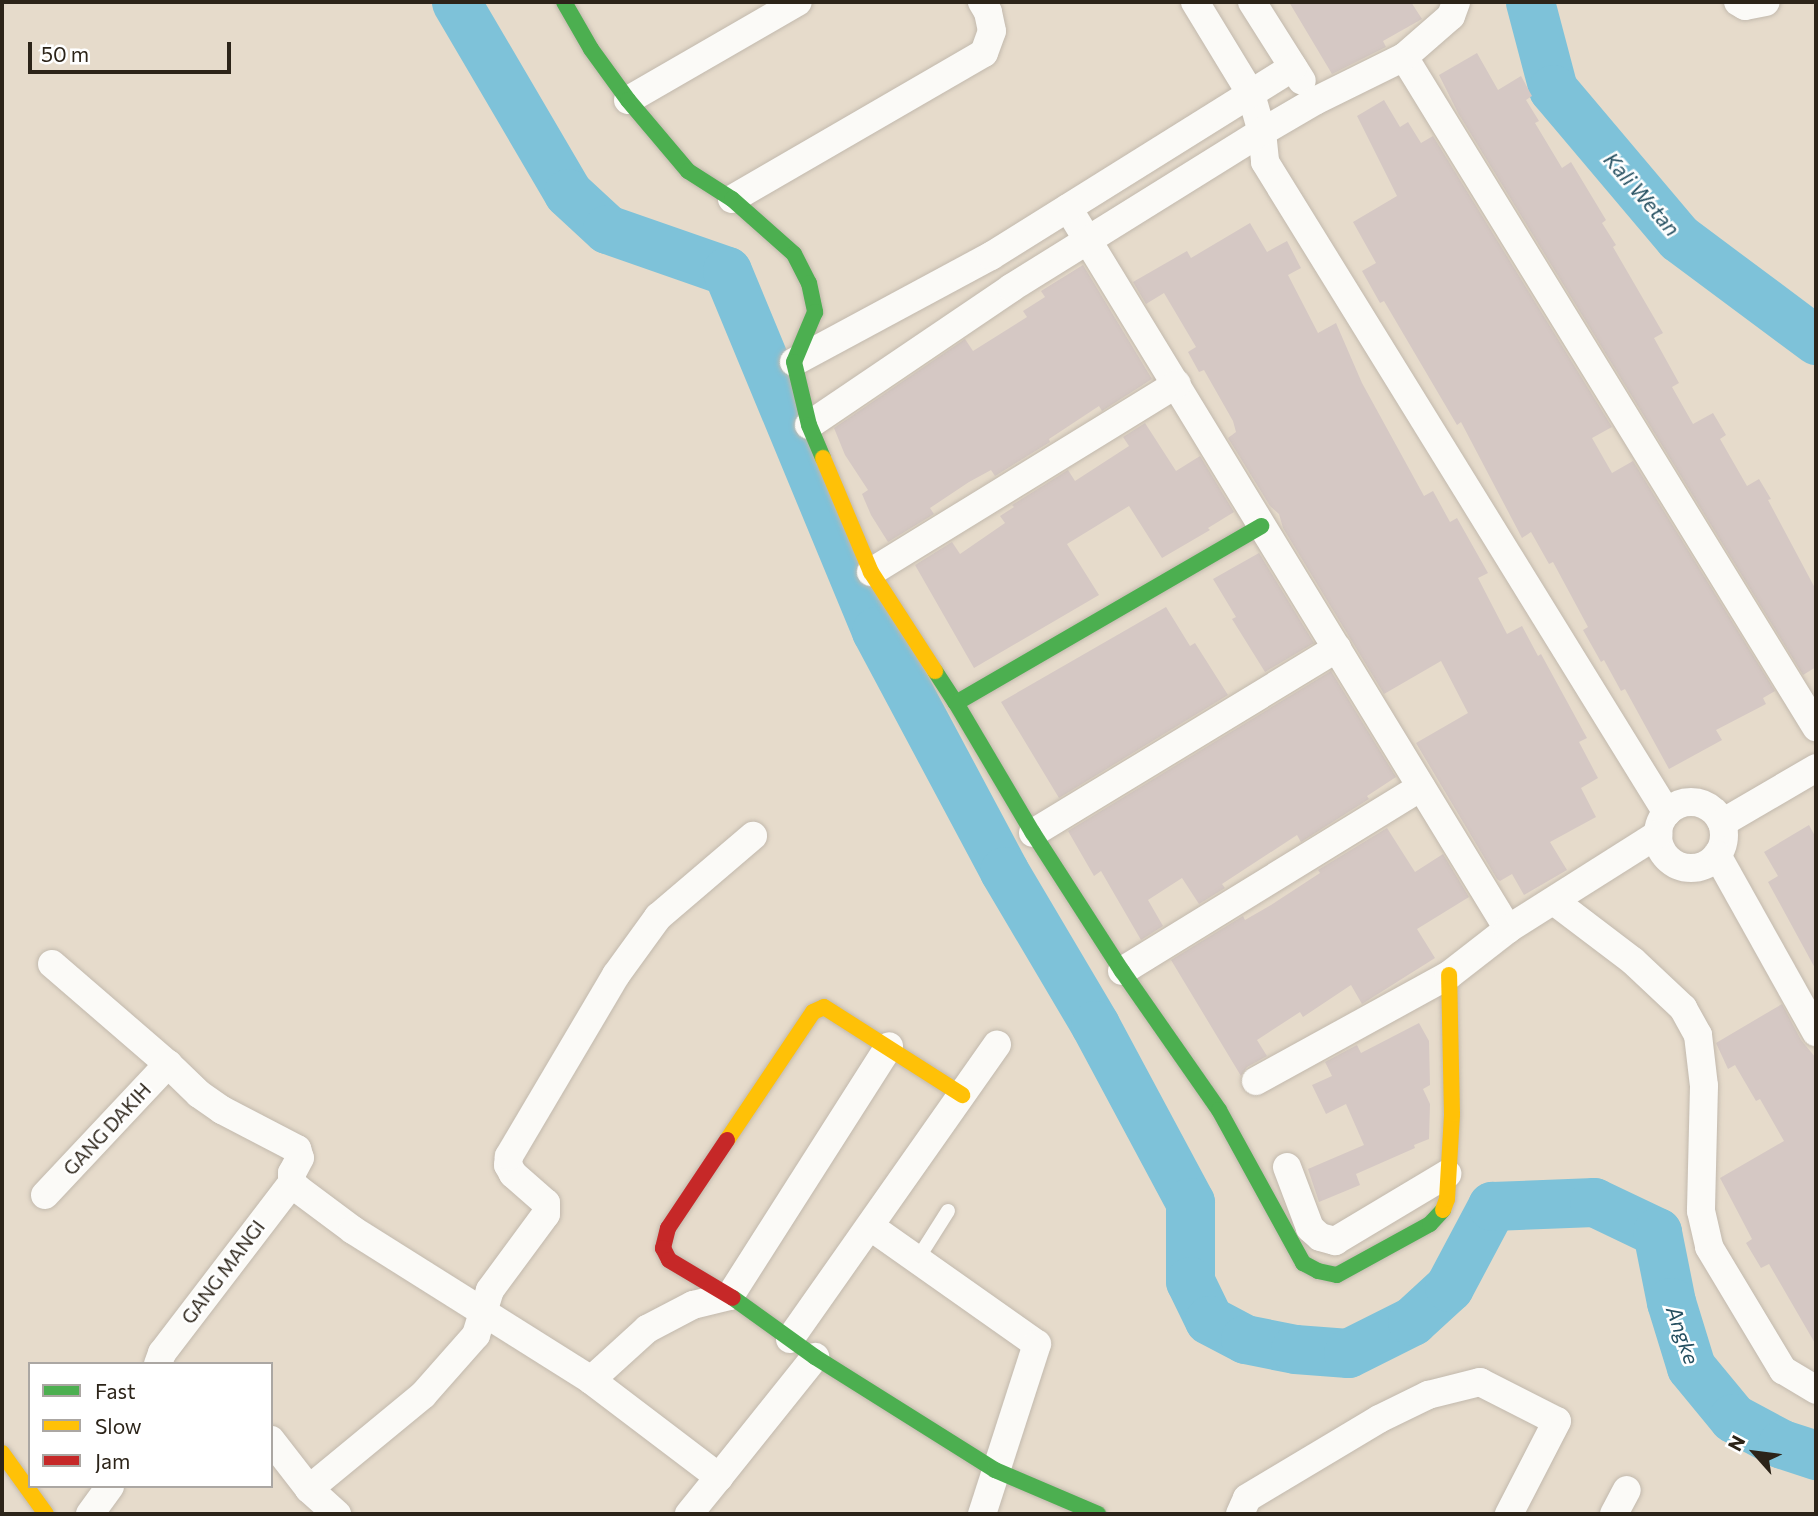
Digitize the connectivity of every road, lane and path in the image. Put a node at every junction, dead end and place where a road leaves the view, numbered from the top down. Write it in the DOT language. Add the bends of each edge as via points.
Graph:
graph roads {
  1 [pos="564,2"];
  2 [pos="798,2"];
  3 [pos="982,2"];
  4 [pos="1195,2"];
  5 [pos="1252,2"];
  6 [pos="1455,2"];
  7 [pos="1738,2"];
  8 [pos="1766,2"];
  9 [pos="1404,57"];
  10 [pos="1293,67"];
  11 [pos="1251,94"];
  12 [pos="628,100"];
  13 [pos="1315,101"];
  14 [pos="1262,132"];
  15 [pos="732,199"];
  16 [pos="1068,208"];
  17 [pos="1087,240"];
  18 [pos="794,362"];
  19 [pos="1177,384"];
  20 [pos="809,425"];
  21 [pos="1261,526"];
  22 [pos="872,572"];
  23 [pos="1336,648"];
  24 [pos="956,703"];
  25 [pos="1816,727"];
  26 [pos="1816,768"];
  27 [pos="1421,787"];
  28 [pos="1662,823"];
  29 [pos="1722,823"];
  30 [pos="1033,833"];
  31 [pos="753,836"];
  32 [pos="1717,855"];
  33 [pos="1554,901"];
  34 [pos="1508,929"];
  35 [pos="52,964"];
  36 [pos="1122,971"];
  37 [pos="1449,975"];
  38 [pos="1816,1032"];
  39 [pos="997,1045"];
  40 [pos="889,1046"];
  41 [pos="168,1064"];
  42 [pos="1256,1081"];
  43 [pos="962,1094"];
  44 [pos="1287,1167"];
  45 [pos="1447,1174"];
  46 [pos="292,1183"];
  47 [pos="45,1195"];
  48 [pos="948,1211"];
  49 [pos="871,1227"];
  50 [pos="917,1260"];
  51 [pos="730,1296"];
  52 [pos="484,1310"];
  53 [pos="790,1339"];
  54 [pos="815,1357"];
  55 [pos="159,1362"];
  56 [pos="590,1380"];
  57 [pos="1816,1391"];
  58 [pos="273,1443"];
  59 [pos="2,1452"];
  60 [pos="995,1471"];
  61 [pos="719,1477"];
  62 [pos="109,1488"];
  63 [pos="309,1489"];
  64 [pos="46,1514"];
  65 [pos="90,1514"];
  66 [pos="337,1514"];
  67 [pos="689,1514"];
  68 [pos="982,1514"];
  69 [pos="1098,1514"];
  70 [pos="1240,1514"];
  71 [pos="1509,1514"];
  1 -- 12 [label="street"];
  2 -- 12 [label="street"];
  3 -- 15 [label="street" via="992,31 984,53"];
  4 -- 11 [label="street"];
  5 -- 10 [label="street"];
  6 -- 9 [label="street" via="1451,16"];
  7 -- 8 [label="street" via="1745,6"];
  9 -- 13 [label="street"];
  9 -- 25 [label="street"];
  10 -- 11 [label="street"];
  10 -- 13 [label="street"];
  11 -- 14 [label="street"];
  11 -- 16 [label="street"];
  12 -- 15 [label="street" via="688,171"];
  13 -- 14 [label="street"];
  14 -- 17 [label="street"];
  14 -- 28 [label="street" via="1265,162"];
  15 -- 18 [label="street" via="794,254 809,283 815,312"];
  16 -- 17 [label="street"];
  16 -- 18 [label="street" via="991,256"];
  17 -- 19 [label="street"];
  17 -- 20 [label="street"];
  18 -- 20 [label="street"];
  19 -- 21 [label="street"];
  19 -- 22 [label="street"];
  20 -- 22 [label="street"];
  21 -- 23 [label="street"];
  21 -- 24 [label="street"];
  22 -- 24 [label="street"];
  23 -- 27 [label="street"];
  23 -- 30 [label="street"];
  24 -- 30 [label="street"];
  26 -- 29 [label="street"];
  27 -- 34 [label="street"];
  27 -- 36 [label="street"];
  28 -- 29 [label="street" via="1678,805 1690,802 1703,804"];
  28 -- 32 [label="street" via="1663,853 1679,867 1700,867"];
  28 -- 33 [label="street"];
  29 -- 32 [label="street" via="1723,846"];
  30 -- 36 [label="street"];
  31 -- 52 [label="street" via="658,917 616,975 509,1156 513,1174 546,1203 546,1214 490,1290"];
  32 -- 38 [label="street"];
  33 -- 34 [label="street"];
  33 -- 57 [label="street" via="1633,961 1683,1008 1698,1035 1704,1086 1701,1210 1709,1247 1783,1370"];
  34 -- 37 [label="street"];
  35 -- 41 [label="street"];
  36 -- 45 [label="street" via="1219,1110 1303,1263 1338,1275 1430,1224 1447,1199"];
  37 -- 42 [label="street"];
  37 -- 45 [label="street" via="1452,1114"];
  39 -- 43 [label="street"];
  40 -- 43 [label="street"];
  40 -- 51 [label="street"];
  40 -- 51 [label="street" via="824,1007 813,1012 668,1228 662,1241 669,1260"];
  41 -- 46 [label="street" via="222,1111 300,1152"];
  41 -- 47 [label="street, GANG DAKIH"];
  43 -- 49 [label="street"];
  44 -- 45 [label="street" via="1310,1227 1320,1237 1335,1241"];
  46 -- 52 [label="street" via="352,1230"];
  46 -- 55 [label="street, GANG MANGI"];
  48 -- 50 [label="lane"];
  49 -- 50 [label="street"];
  49 -- 53 [label="street"];
  50 -- 60 [label="street" via="1037,1344"];
  51 -- 53 [label="street"];
  51 -- 56 [label="street" via="693,1305 647,1329"];
  52 -- 56 [label="street"];
  52 -- 63 [label="street" via="476,1335 423,1395"];
  53 -- 54 [label="street"];
  54 -- 60 [label="street"];
  54 -- 61 [label="street"];
  56 -- 61 [label="street"];
  58 -- 63 [label="street"];
  59 -- 64 [label="street"];
  60 -- 68 [label="street"];
  60 -- 69 [label="street"];
  61 -- 67 [label="street"];
  62 -- 65 [label="street"];
  63 -- 66 [label="street"];
  70 -- 71 [label="street" via="1247,1498 1379,1419 1428,1395 1480,1382 1557,1421"];
}
